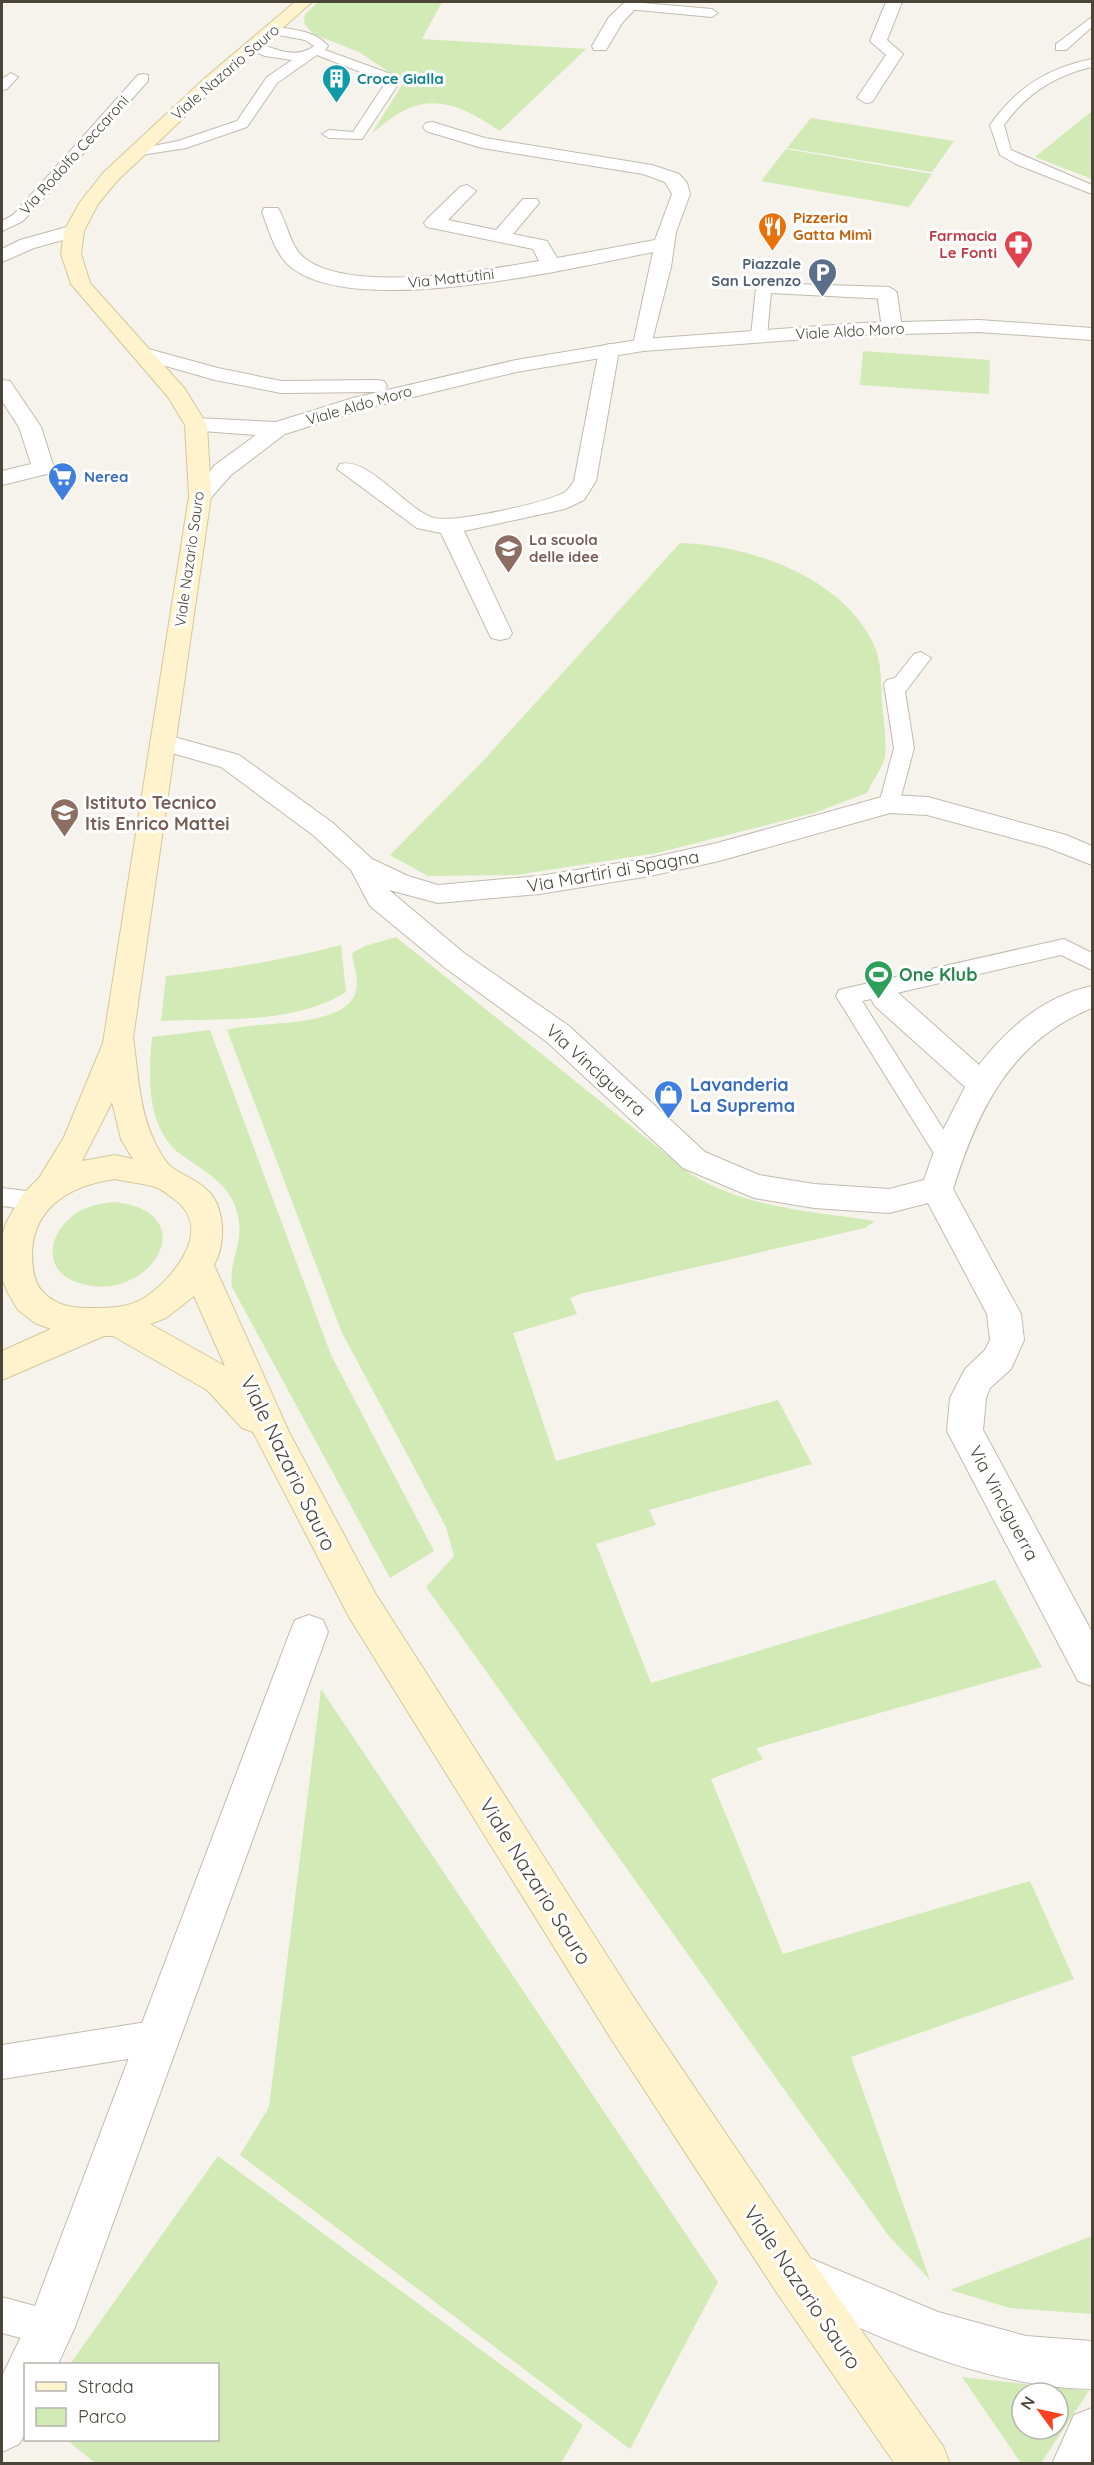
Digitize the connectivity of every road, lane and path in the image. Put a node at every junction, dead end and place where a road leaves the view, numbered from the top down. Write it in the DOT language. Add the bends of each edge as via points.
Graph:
graph roads {
  1 [pos="304,2"];
  2 [pos="894,2"];
  3 [pos="632,4"];
  4 [pos="712,13"];
  5 [pos="1092,21"];
  6 [pos="273,30"];
  7 [pos="254,46"];
  8 [pos="600,46"];
  9 [pos="1061,47"];
  10 [pos="313,53"];
  11 [pos="1092,63"];
  12 [pos="144,78"];
  13 [pos="866,98"];
  14 [pos="432,127"];
  15 [pos="329,134"];
  16 [pos="134,154"];
  17 [pos="1092,190"];
  18 [pos="467,191"];
  19 [pos="530,203"];
  20 [pos="271,212"];
  21 [pos="2,227"];
  22 [pos="74,231"];
  23 [pos="500,237"];
  24 [pos="664,244"];
  25 [pos="2,256"];
  26 [pos="551,265"];
  27 [pos="887,294"];
  28 [pos="892,328"];
  29 [pos="1092,334"];
  30 [pos="759,336"];
  31 [pos="643,345"];
  32 [pos="609,350"];
  33 [pos="141,353"];
  34 [pos="441,383"];
  35 [pos="2,386"];
  36 [pos="281,387"];
  37 [pos="196,425"];
  38 [pos="277,429"];
  39 [pos="348,469"];
  40 [pos="2,478"];
  41 [pos="200,496"];
  42 [pos="450,526"];
  43 [pos="500,633"];
  44 [pos="921,658"];
  45 [pos="163,742"];
  46 [pos="890,804"];
  47 [pos="1092,856"];
  48 [pos="362,865"];
  49 [pos="1092,962"];
  50 [pos="1092,996"];
  51 [pos="886,999"];
  52 [pos="118,1038"];
  53 [pos="981,1084"];
  54 [pos="947,1154"];
  55 [pos="158,1173"];
  56 [pos="937,1189"];
  57 [pos="28,1194"];
  58 [pos="199,1268"];
  59 [pos="3,1272"];
  60 [pos="106,1322"];
  61 [pos="2,1366"];
  62 [pos="273,1437"];
  63 [pos="309,1632"];
  64 [pos="1092,1669"];
  65 [pos="159,2037"];
  66 [pos="2,2062"];
  67 [pos="794,2276"];
  68 [pos="2,2315"];
  69 [pos="51,2327"];
  70 [pos="33,2363"];
  71 [pos="1092,2365"];
  72 [pos="24,2383"];
  73 [pos="2,2427"];
  74 [pos="1092,2433"];
  75 [pos="925,2463"];
  76 [pos="1077,2463"];
  1 -- 6 [label="main road, Viale Nazario Sauro"];
  2 -- 13 [label="street" via="878,41 895,54"];
  3 -- 4 [label="lane"];
  3 -- 8 [label="street" via="615,20"];
  5 -- 9 [label="lane"];
  6 -- 7 [label="main road, Viale Nazario Sauro"];
  6 -- 10 [label="lane" via="309,37 322,46"];
  7 -- 10 [label="lane" via="278,55"];
  7 -- 16 [label="main road, Viale Nazario Sauro"];
  10 -- 15 [label="lane" via="394,80 357,136"];
  10 -- 16 [label="lane" via="272,80 242,124 181,146"];
  11 -- 17 [label="lane" via="1054,73 1029,88 997,125 1005,152"];
  12 -- 21 [label="lane, Via Rodolfo Ceccaroni" via="18,218"];
  14 -- 24 [label="street" via="482,142 631,166 672,178 681,194"];
  16 -- 22 [label="main road, Viale Nazario Sauro" via="89,202"];
  18 -- 23 [label="street" via="434,223"];
  19 -- 23 [label="street"];
  20 -- 26 [label="street, Via Mattutini" via="299,265 331,277 379,284 408,283"];
  22 -- 25 [label="street, Via Rodolfo Ceccaroni" via="27,244"];
  22 -- 33 [label="main road, Viale Nazario Sauro" via="71,254 81,284"];
  23 -- 26 [label="street" via="540,244"];
  24 -- 26 [label="street, Via Mattutini"];
  24 -- 31 [label="street"];
  27 -- 28 [label="street"];
  27 -- 30 [label="lane" via="764,288"];
  28 -- 29 [label="street, Viale Aldo Moro" via="979,326"];
  28 -- 30 [label="street, Viale Aldo Moro"];
  30 -- 31 [label="street, Viale Aldo Moro"];
  31 -- 32 [label="street, Viale Aldo Moro"];
  32 -- 34 [label="street, Viale Aldo Moro"];
  32 -- 42 [label="street" via="585,481 576,495 557,504"];
  33 -- 36 [label="street, Viale Aldo Moro"];
  33 -- 37 [label="main road, Viale Nazario Sauro" via="177,394"];
  34 -- 36 [label="street, Viale Aldo Moro"];
  34 -- 38 [label="street, Viale Aldo Moro"];
  35 -- 40 [label="street" via="30,427 43,468"];
  36 -- 37 [label="street, Viale Aldo Moro" via="231,404"];
  37 -- 38 [label="street, Viale Aldo Moro"];
  37 -- 41 [label="main road, Viale Nazario Sauro"];
  38 -- 41 [label="street, Viale Aldo Moro" via="223,470"];
  39 -- 42 [label="street" via="425,522"];
  41 -- 45 [label="main road, Viale Nazario Sauro"];
  42 -- 43 [label="street"];
  44 -- 46 [label="lane" via="894,688 904,748"];
  45 -- 48 [label="street, Via Martiri di Spagna" via="230,761 323,829"];
  45 -- 52 [label="main road, Viale Nazario Sauro"];
  46 -- 47 [label="street, Via Martiri di Spagna" via="928,806 1056,841"];
  46 -- 48 [label="street, Via Martiri di Spagna" via="719,852 539,885 438,894 398,883"];
  48 -- 56 [label="street, Via Vinciguerra" via="380,899 454,960 558,1034 694,1160 754,1186 814,1196 890,1201"];
  49 -- 54 [label="lane" via="1064,947 847,996"];
  50 -- 53 [label="street" via="1047,1016"];
  51 -- 53 [label="street"];
  52 -- 55 [label="main road, Viale Nazario Sauro" via="137,1139"];
  52 -- 57 [label="main road" via="105,1085 77,1147"];
  53 -- 54 [label="street"];
  54 -- 56 [label="street"];
  55 -- 57 [label="main road, Viale Nazario Sauro" via="115,1167 92,1170"];
  55 -- 58 [label="main road, Viale Nazario Sauro" via="182,1186 200,1204 209,1234"];
  56 -- 64 [label="street, Via Vinciguerra" via="1004,1314 1007,1340 999,1359 977,1378 968,1398 965,1431"];
  57 -- 59 [label="main road, Viale Nazario Sauro" via="12,1226"];
  58 -- 60 [label="main road, Viale Nazario Sauro" via="166,1302 142,1314"];
  58 -- 62 [label="main road, Viale Nazario Sauro"];
  59 -- 60 [label="main road, Viale Nazario Sauro" via="21,1296 47,1315 70,1322"];
  60 -- 61 [label="main road"];
  60 -- 62 [label="main road" via="219,1380"];
  62 -- 67 [label="main road, Viale Nazario Sauro" via="362,1605 623,2019"];
  63 -- 65 [label="street"];
  65 -- 66 [label="lane"];
  65 -- 69 [label="street"];
  67 -- 71 [label="street" via="937,2336 1026,2360"];
  67 -- 75 [label="main road, Viale Nazario Sauro"];
  68 -- 69 [label="lane"];
  69 -- 70 [label="street"];
  72 -- 73 [label="street"];
  74 -- 76 [label="street"];
}
